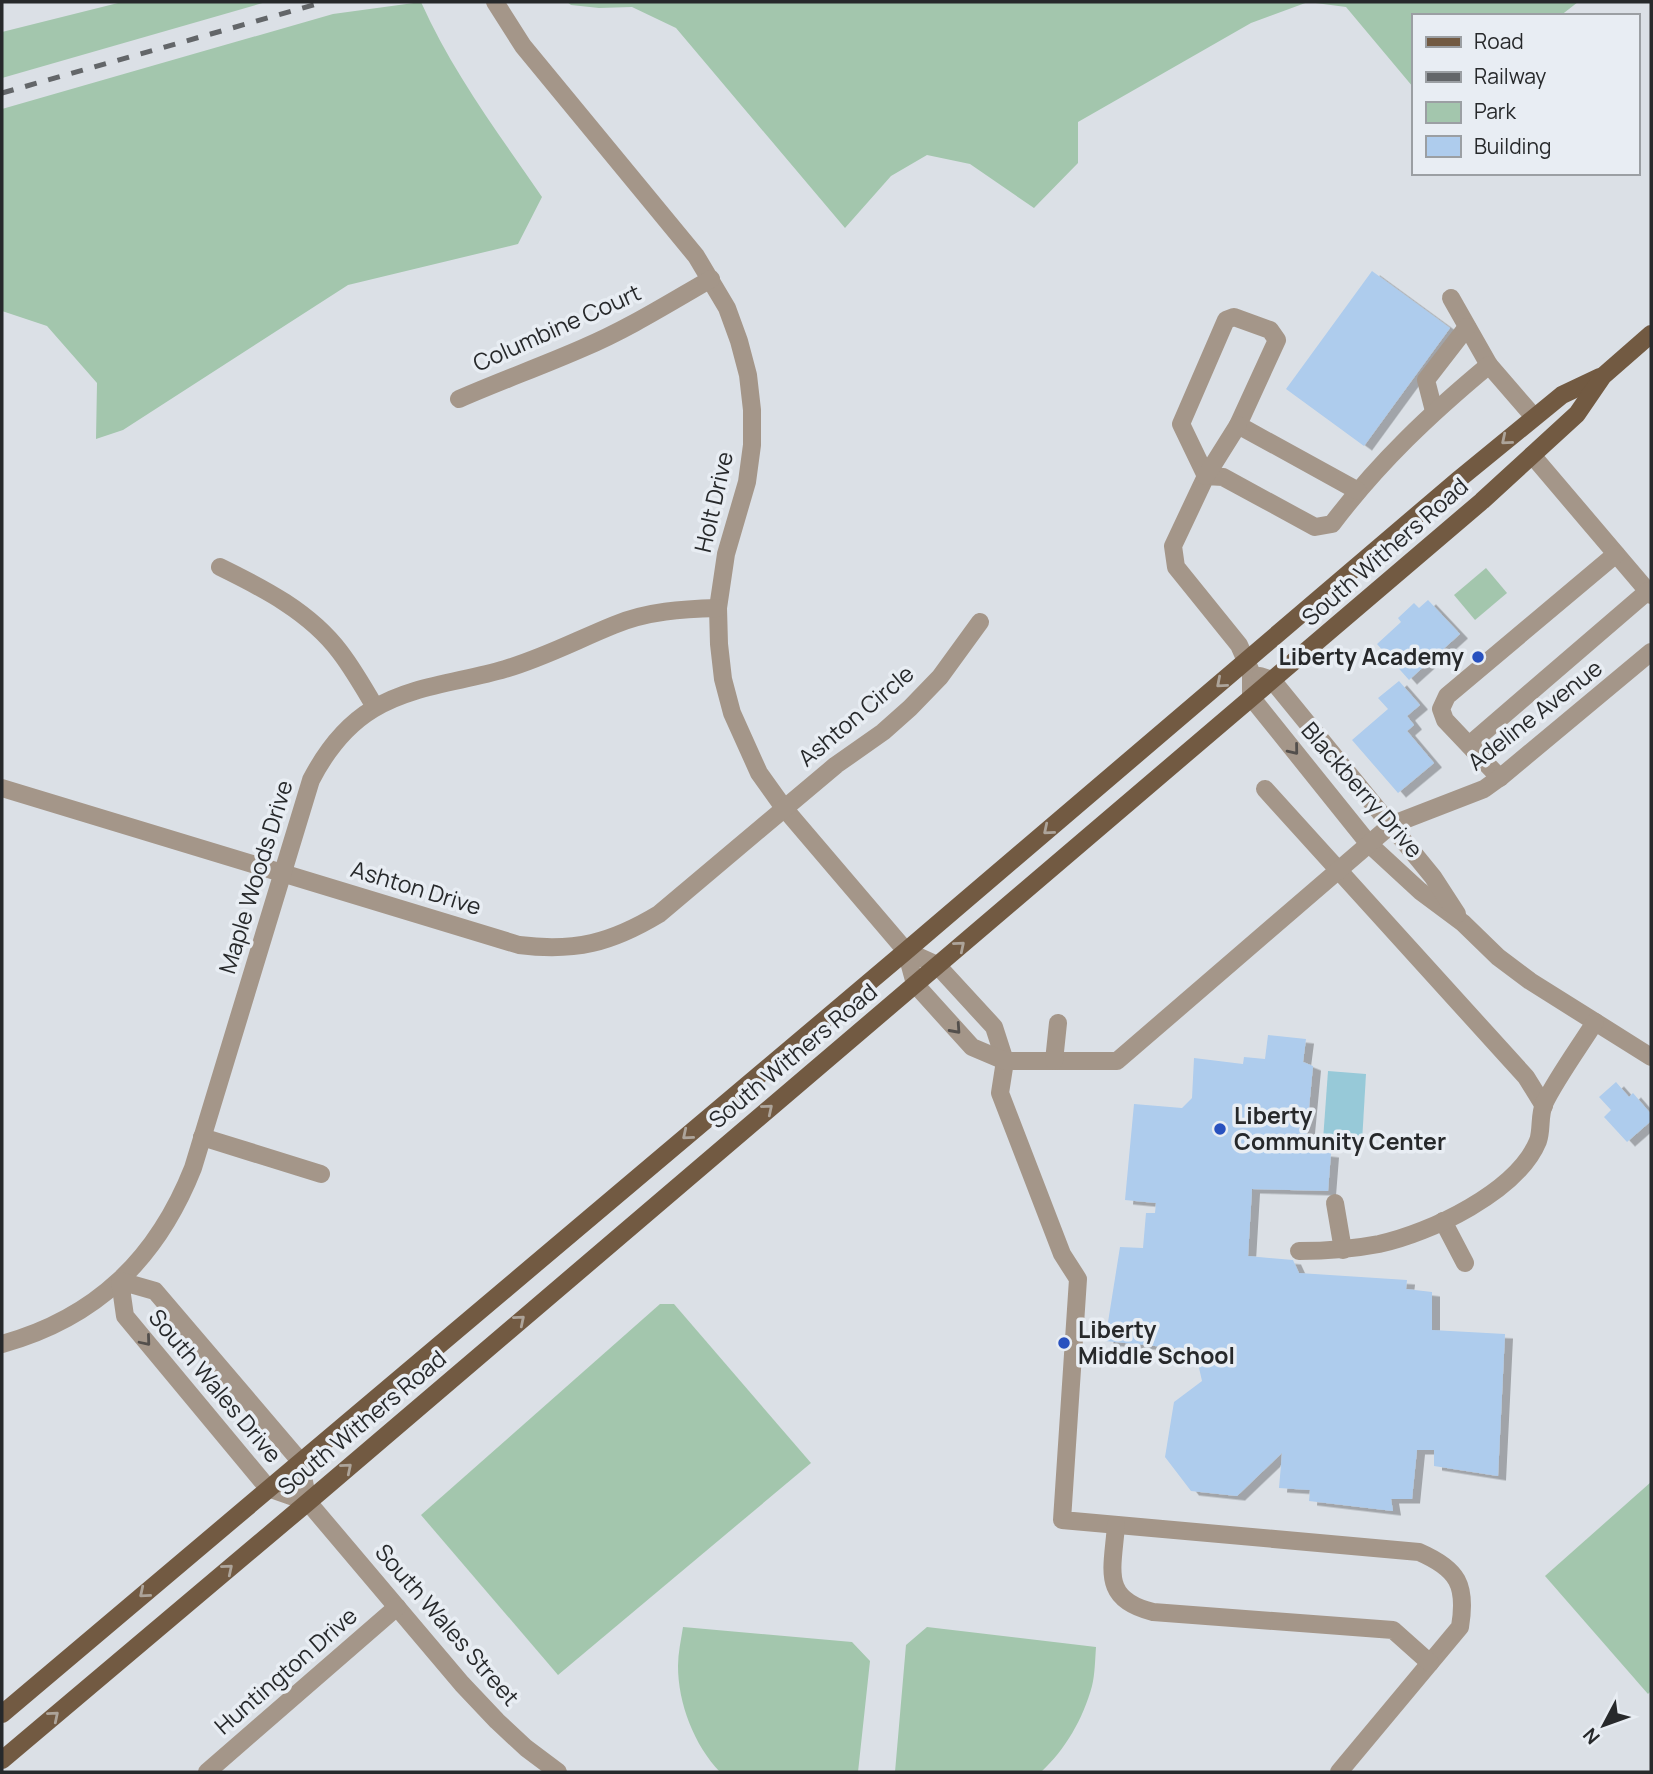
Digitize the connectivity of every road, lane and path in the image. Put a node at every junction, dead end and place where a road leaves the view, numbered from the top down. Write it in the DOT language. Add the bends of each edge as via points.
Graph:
graph roads {
  1 [pos="495,2"];
  2 [pos="711,279"];
  3 [pos="1451,298"];
  4 [pos="1467,327"];
  5 [pos="1651,334"];
  6 [pos="1489,365"];
  7 [pos="1603,376"];
  8 [pos="459,399"];
  9 [pos="1434,411"];
  10 [pos="1534,417"];
  11 [pos="1238,425"];
  12 [pos="1532,455"];
  13 [pos="1206,476"];
  14 [pos="1357,491"];
  15 [pos="1616,554"];
  16 [pos="220,566"];
  17 [pos="1650,593"];
  18 [pos="718,608"];
  19 [pos="980,622"];
  20 [pos="1651,652"];
  21 [pos="1248,667"];
  22 [pos="1272,680"];
  23 [pos="1251,697"];
  24 [pos="375,707"];
  25 [pos="1469,746"];
  26 [pos="1500,778"];
  27 [pos="2,788"];
  28 [pos="1265,789"];
  29 [pos="784,808"];
  30 [pos="1391,825"];
  31 [pos="1370,844"];
  32 [pos="1338,869"];
  33 [pos="282,873"];
  34 [pos="1463,923"];
  35 [pos="906,951"];
  36 [pos="937,965"];
  37 [pos="915,984"];
  38 [pos="1595,1022"];
  39 [pos="1058,1023"];
  40 [pos="1651,1057"];
  41 [pos="1005,1061"];
  42 [pos="1055,1061"];
  43 [pos="1544,1106"];
  44 [pos="202,1137"];
  45 [pos="321,1174"];
  46 [pos="1335,1203"];
  47 [pos="1443,1221"];
  48 [pos="1343,1250"];
  49 [pos="1299,1251"];
  50 [pos="1465,1263"];
  51 [pos="120,1281"];
  52 [pos="2,1344"];
  53 [pos="300,1461"];
  54 [pos="268,1488"];
  55 [pos="308,1502"];
  56 [pos="1116,1525"];
  57 [pos="397,1607"];
  58 [pos="1430,1663"];
  59 [pos="2,1714"];
  60 [pos="2,1760"];
  61 [pos="550,1770"];
  62 [pos="207,1772"];
  63 [pos="1339,1772"];
  1 -- 2 [label="street, Holt Drive" via="523,46"];
  2 -- 8 [label="street, Columbine Court" via="583,348"];
  2 -- 18 [label="street, Holt Drive" via="739,341 752,410 747,482 726,554"];
  3 -- 4 [label="street"];
  4 -- 6 [label="street"];
  4 -- 9 [label="street" via="1426,380"];
  5 -- 7 [label="main road, South Withers Road"];
  6 -- 9 [label="street"];
  6 -- 10 [label="street"];
  7 -- 10 [label="main road, South Withers Road" via="1562,395"];
  7 -- 12 [label="main road, South Withers Road" via="1577,414"];
  9 -- 14 [label="street"];
  10 -- 21 [label="main road, South Withers Road, one-way"];
  11 -- 13 [label="street"];
  11 -- 13 [label="street" via="1277,340 1270,330 1234,317 1226,320 1181,424"];
  11 -- 14 [label="street"];
  12 -- 15 [label="street"];
  12 -- 22 [label="main road, South Withers Road"];
  13 -- 14 [label="street" via="1223,477 1315,527 1332,524"];
  13 -- 21 [label="street" via="1173,546 1176,566 1238,645"];
  15 -- 17 [label="street"];
  15 -- 25 [label="street" via="1447,696 1441,709 1445,720"];
  16 -- 24 [label="street" via="259,586 324,634"];
  17 -- 25 [label="street"];
  18 -- 24 [label="street, Maple Woods Drive" via="653,613 615,624 524,664 419,690"];
  18 -- 29 [label="street, Holt Drive" via="720,656 732,713 759,773"];
  19 -- 29 [label="street, Ashton Circle" via="940,677 910,708"];
  20 -- 26 [label="street, Adeline Avenue"];
  21 -- 22 [label="street, Blackberry Drive"];
  21 -- 23 [label="street"];
  21 -- 35 [label="main road, South Withers Road, one-way"];
  22 -- 23 [label="main road, South Withers Road"];
  22 -- 30 [label="street, Blackberry Drive"];
  23 -- 31 [label="street, Blackberry Drive, one-way"];
  36 -- 23 [label="main road, South Withers Road, one-way"];
  24 -- 33 [label="street, Maple Woods Drive" via="342,734 311,780"];
  25 -- 26 [label="street"];
  26 -- 30 [label="street, Adeline Avenue" via="1484,789"];
  27 -- 33 [label="street, Ashton Drive"];
  28 -- 32 [label="street"];
  29 -- 33 [label="street, Ashton Drive" via="659,914 605,941 579,947 519,945"];
  29 -- 35 [label="street, Holt Drive"];
  30 -- 31 [label="street, Adeline Avenue"];
  30 -- 34 [label="street, Blackberry Drive"];
  31 -- 32 [label="street, Adeline Avenue"];
  31 -- 34 [label="street, Blackberry Drive"];
  32 -- 42 [label="street, Adeline Avenue" via="1117,1061"];
  32 -- 43 [label="street" via="1525,1077"];
  33 -- 44 [label="street, Maple Woods Drive"];
  34 -- 38 [label="street, Blackberry Drive" via="1530,981"];
  35 -- 36 [label="street, Holt Drive"];
  35 -- 37 [label="street, Holt Drive"];
  35 -- 53 [label="main road, South Withers Road, one-way"];
  36 -- 37 [label="main road, South Withers Road"];
  36 -- 41 [label="street, Holt Drive" via="994,1027"];
  37 -- 41 [label="street, Holt Drive, one-way" via="972,1047"];
  55 -- 37 [label="main road, South Withers Road, one-way"];
  38 -- 40 [label="street, Blackberry Drive"];
  38 -- 43 [label="street"];
  39 -- 42 [label="street"];
  41 -- 42 [label="street, Adeline Avenue"];
  41 -- 56 [label="street" via="1000,1093 1062,1254 1078,1279 1062,1520"];
  43 -- 47 [label="street" via="1538,1141 1521,1167 1498,1189"];
  44 -- 45 [label="street"];
  44 -- 51 [label="street, Maple Woods Drive" via="183,1194 165,1227"];
  46 -- 48 [label="street"];
  47 -- 48 [label="street" via="1382,1243"];
  47 -- 50 [label="street"];
  48 -- 49 [label="street"];
  51 -- 52 [label="street, Maple Woods Drive" via="57,1324"];
  51 -- 53 [label="street, South Wales Drive" via="155,1291"];
  51 -- 54 [label="street, South Wales Drive, one-way" via="125,1316"];
  53 -- 54 [label="main road, South Withers Road"];
  53 -- 55 [label="street, South Wales Street"];
  54 -- 55 [label="street"];
  54 -- 59 [label="main road, South Withers Road, one-way"];
  55 -- 57 [label="street, South Wales Street"];
  60 -- 55 [label="main road, South Withers Road, one-way"];
  56 -- 58 [label="street" via="1112,1575 1118,1594 1132,1607 1393,1630"];
  56 -- 58 [label="street" via="1419,1552 1439,1560 1456,1578 1465,1601 1460,1627"];
  57 -- 61 [label="street, South Wales Street" via="462,1684"];
  57 -- 62 [label="street, Huntington Drive"];
  58 -- 63 [label="street"];
}
